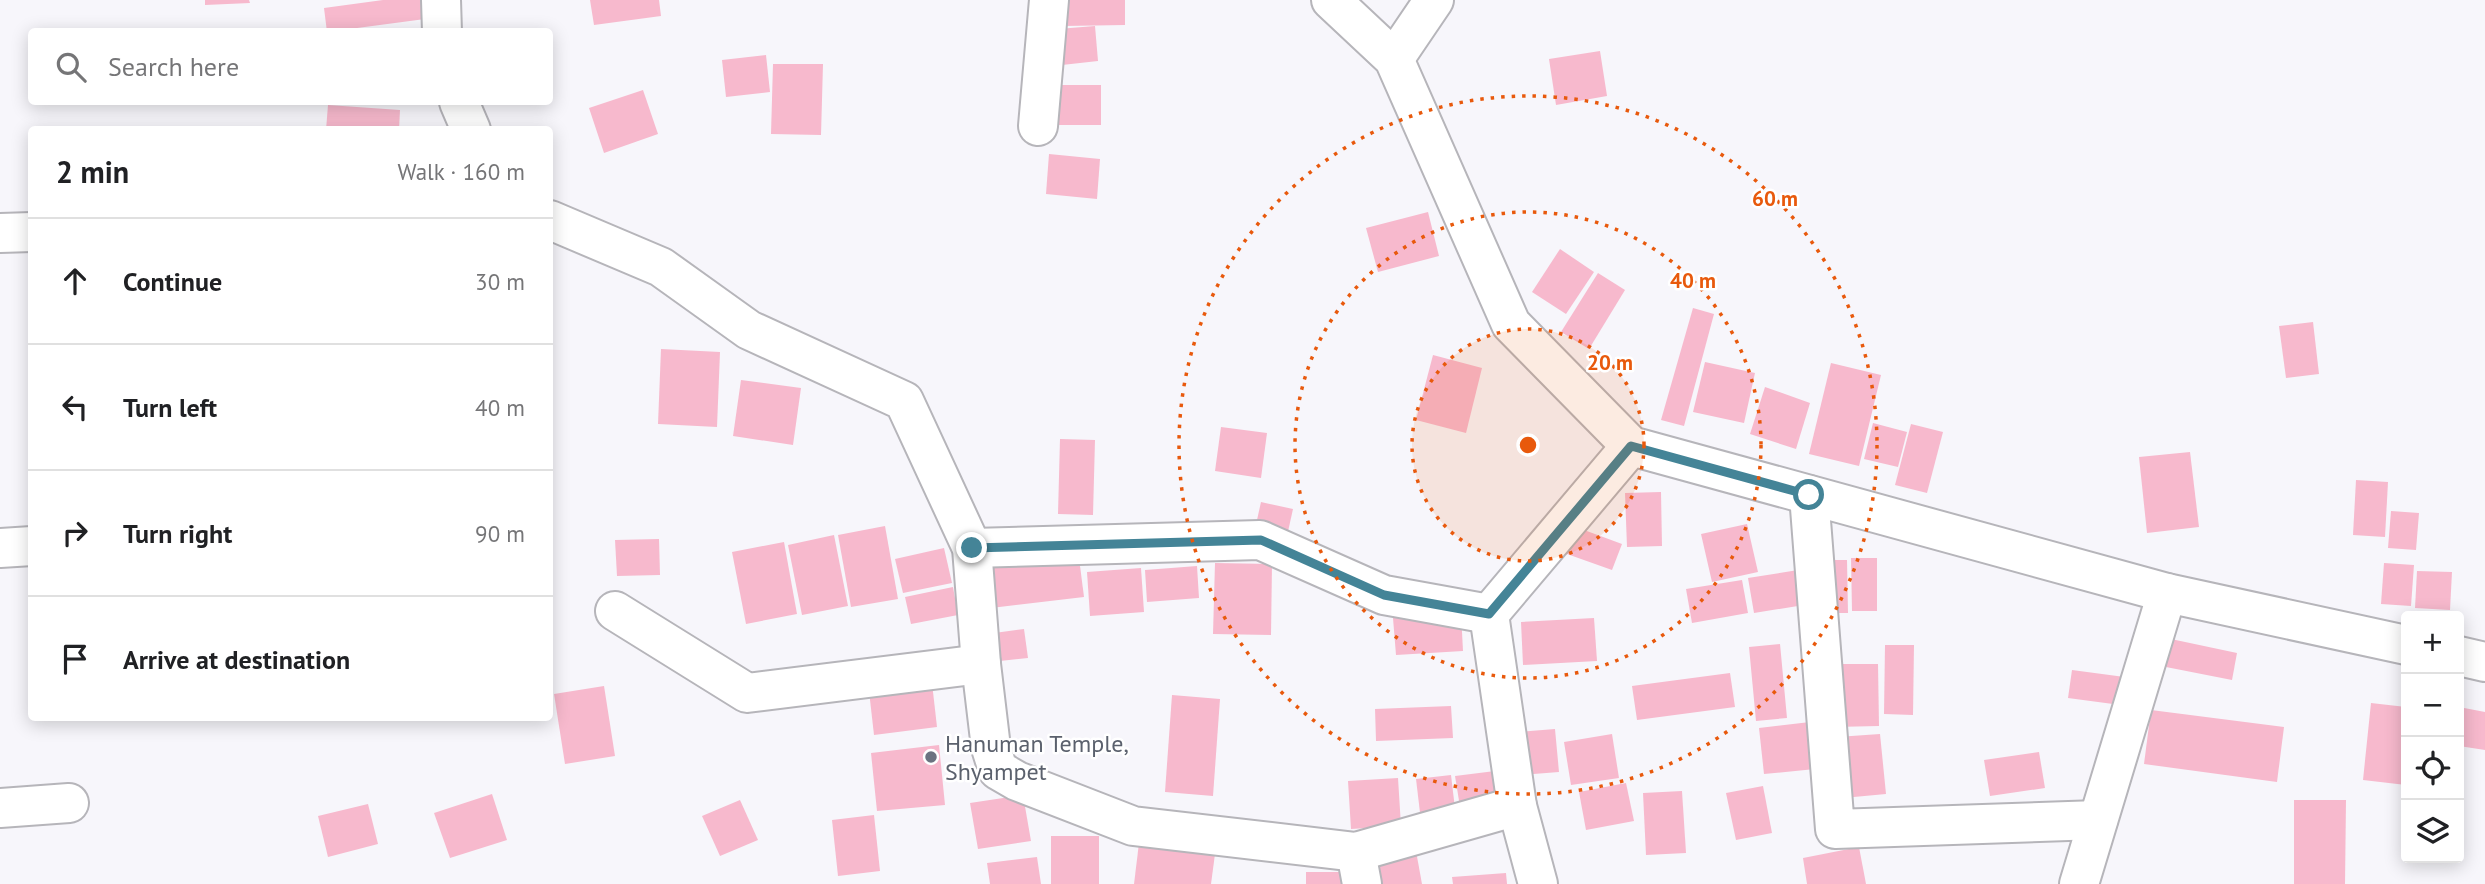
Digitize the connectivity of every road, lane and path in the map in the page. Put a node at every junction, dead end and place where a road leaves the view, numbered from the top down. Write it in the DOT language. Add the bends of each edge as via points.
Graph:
graph roads {
  1 [pos="440,0"];
  2 [pos="1049,0"];
  3 [pos="1331,0"];
  4 [pos="1434,0"];
  5 [pos="442,28"];
  6 [pos="1394,59"];
  7 [pos="460,105"];
  8 [pos="469,126"];
  9 [pos="1038,126"];
  10 [pos="553,221"];
  11 [pos="28,232"];
  12 [pos="0,233"];
  13 [pos="1631,446"];
  14 [pos="1809,495"];
  15 [pos="28,546"];
  16 [pos="0,548"];
  17 [pos="972,548"];
  18 [pos="2167,593"];
  19 [pos="615,611"];
  20 [pos="1489,614"];
  21 [pos="2401,644"];
  22 [pos="2464,657"];
  23 [pos="2485,662"];
  24 [pos="981,664"];
  25 [pos="69,803"];
  26 [pos="1517,806"];
  27 [pos="0,808"];
  28 [pos="2098,820"];
  29 [pos="1359,868"];
  30 [pos="1538,884"];
  31 [pos="2079,884"];
  1 -- 5 [label="street"];
  2 -- 9 [label="street"];
  3 -- 6 [label="street"];
  4 -- 6 [label="street"];
  6 -- 13 [label="street" via="1511,324"];
  7 -- 8 [label="street"];
  10 -- 17 [label="street" via="661,267 749,330 904,401"];
  11 -- 12 [label="street"];
  13 -- 14 [label="street"];
  13 -- 20 [label="street"];
  14 -- 18 [label="street"];
  14 -- 28 [label="street" via="1835,830"];
  15 -- 16 [label="street"];
  17 -- 20 [label="street" via="1261,540 1384,595"];
  17 -- 24 [label="street"];
  18 -- 21 [label="street"];
  18 -- 28 [label="street"];
  19 -- 24 [label="street" via="747,693"];
  20 -- 26 [label="street"];
  22 -- 23 [label="street"];
  24 -- 29 [label="street" via="991,748 998,770 1017,781 1133,826"];
  25 -- 27 [label="street"];
  26 -- 29 [label="street"];
  26 -- 30 [label="street"];
  28 -- 31 [label="street"];
}
